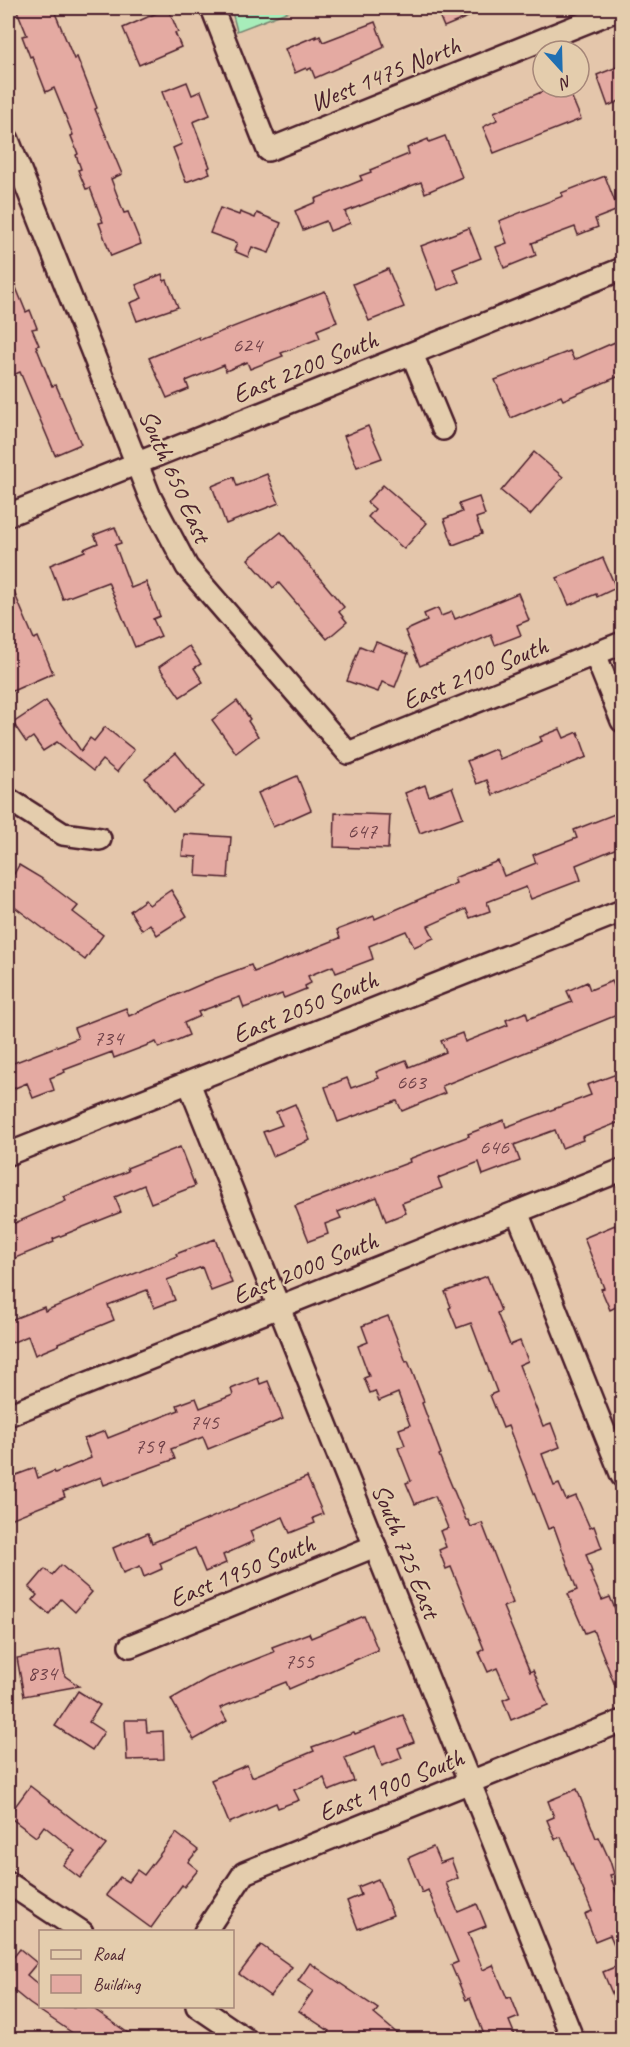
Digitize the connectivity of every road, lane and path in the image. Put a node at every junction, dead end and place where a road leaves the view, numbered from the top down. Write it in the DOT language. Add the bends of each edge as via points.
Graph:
graph roads {
  1 [pos="212,8"];
  2 [pos="622,8"];
  3 [pos="8,140"];
  4 [pos="622,269"];
  5 [pos="412,354"];
  6 [pos="442,429"];
  7 [pos="137,464"];
  8 [pos="8,515"];
  9 [pos="622,643"];
  10 [pos="595,654"];
  11 [pos="622,721"];
  12 [pos="348,753"];
  13 [pos="8,799"];
  14 [pos="100,839"];
  15 [pos="622,911"];
  16 [pos="189,1083"];
  17 [pos="8,1154"];
  18 [pos="622,1170"];
  19 [pos="517,1212"];
  20 [pos="279,1307"];
  21 [pos="8,1416"];
  22 [pos="622,1476"];
  23 [pos="375,1546"];
  24 [pos="130,1646"];
  25 [pos="622,1721"];
  26 [pos="470,1782"];
  27 [pos="8,1883"];
  28 [pos="79,1930"];
  29 [pos="206,1930"];
  30 [pos="199,2008"];
  31 [pos="247,2040"];
  32 [pos="573,2040"];
  1 -- 2 [label="street, West 1475 North" via="268,150"];
  3 -- 7 [label="street, South 650 East"];
  4 -- 5 [label="street, East 2200 South"];
  5 -- 6 [label="street"];
  5 -- 7 [label="street, East 2200 South"];
  7 -- 8 [label="street, East 2200 South"];
  7 -- 12 [label="street, South 650 East" via="155,510 187,567"];
  9 -- 10 [label="street, East 2100 South"];
  10 -- 11 [label="street"];
  10 -- 12 [label="street, East 2100 South"];
  13 -- 14 [label="street" via="63,834"];
  15 -- 16 [label="street, East 2050 South"];
  16 -- 17 [label="street, East 2050 South"];
  16 -- 20 [label="street, South 725 East"];
  18 -- 19 [label="street, East 2000 South"];
  19 -- 20 [label="street, East 2000 South"];
  19 -- 22 [label="street"];
  20 -- 21 [label="street, East 2000 South"];
  20 -- 23 [label="street, South 725 East"];
  23 -- 24 [label="street, East 1950 South"];
  23 -- 26 [label="street, South 725 East"];
  25 -- 26 [label="street, East 1900 South"];
  26 -- 29 [label="street, East 1900 South" via="244,1873"];
  26 -- 32 [label="street, South 725 East"];
  27 -- 28 [label="street"];
  30 -- 31 [label="street"];
}
